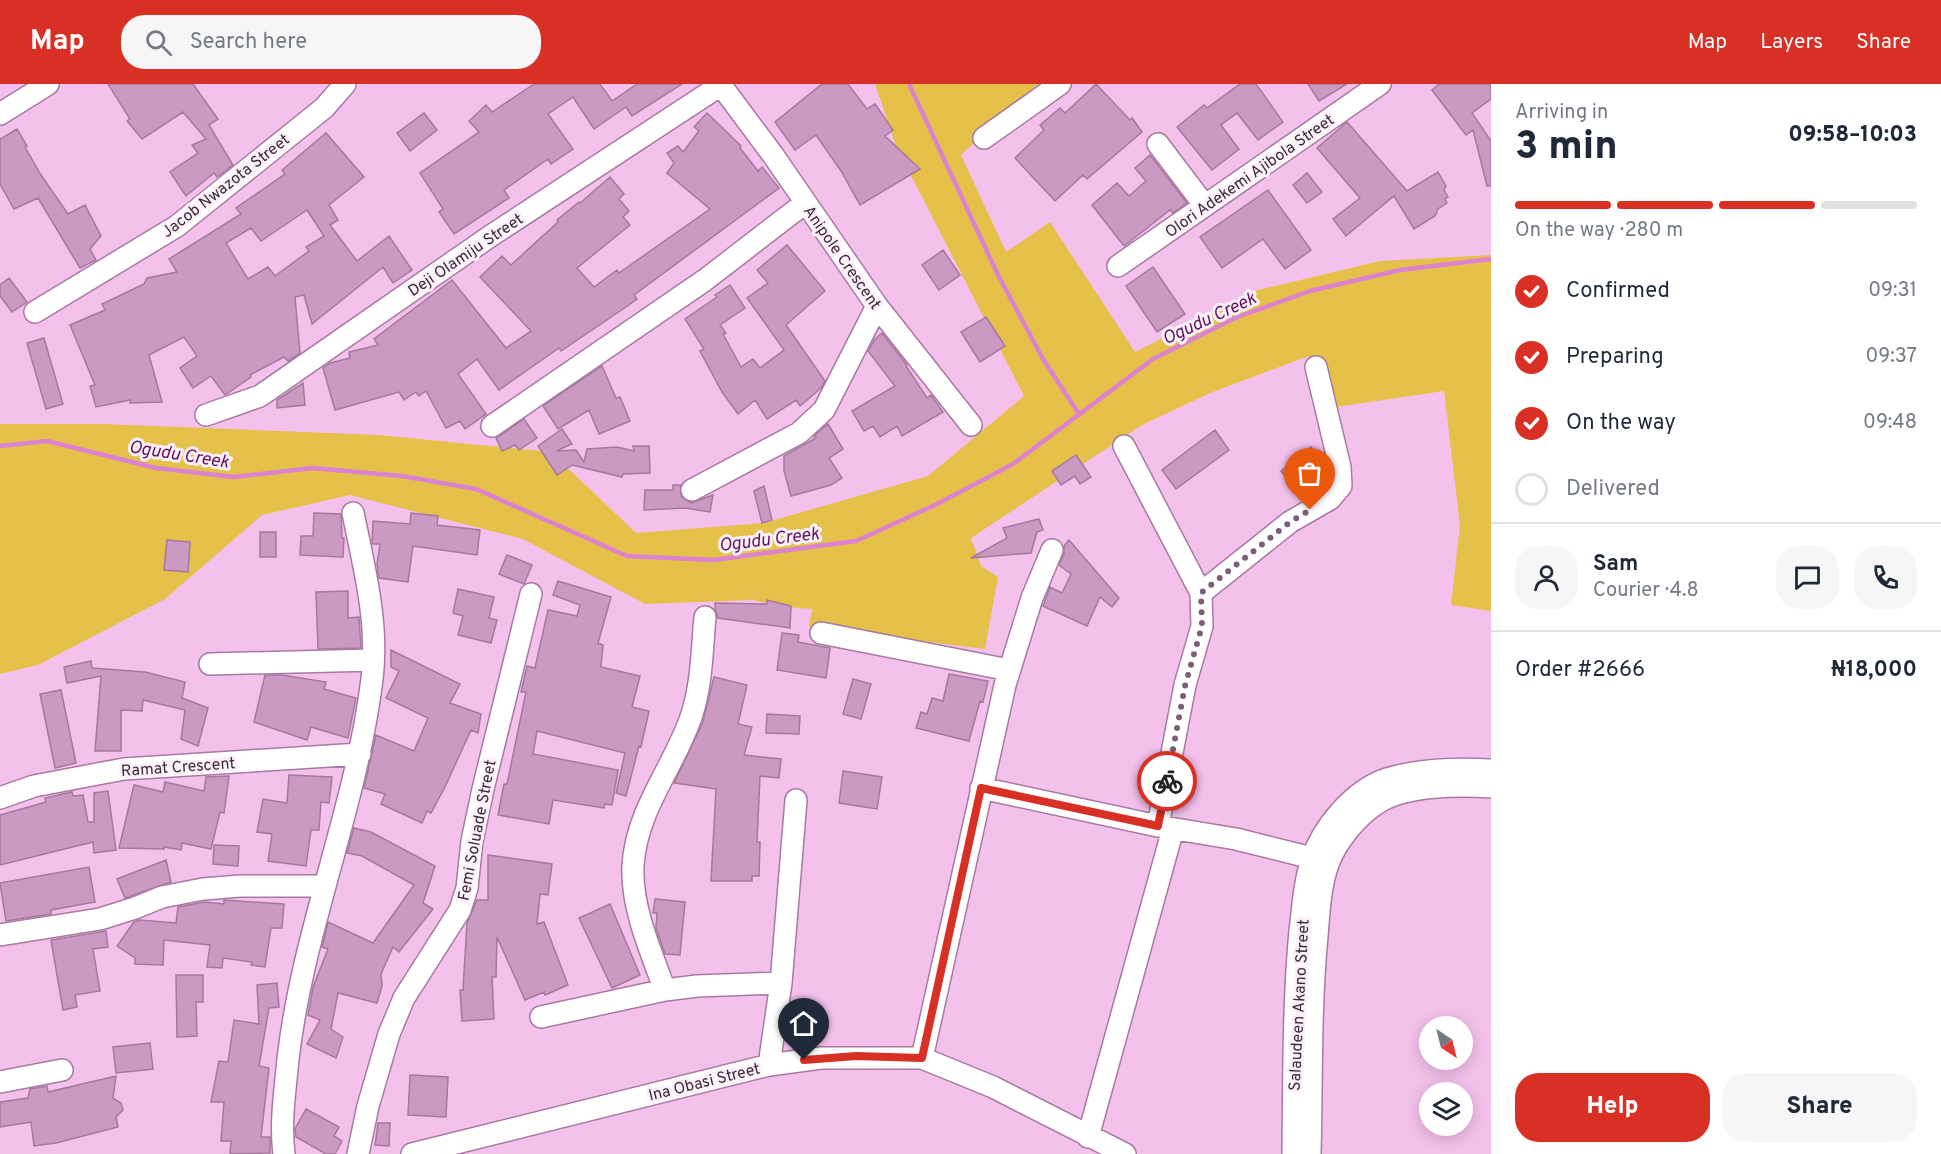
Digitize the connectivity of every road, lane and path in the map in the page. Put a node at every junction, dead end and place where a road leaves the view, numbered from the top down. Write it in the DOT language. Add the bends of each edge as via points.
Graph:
graph roads {
  1 [pos="48,84"];
  2 [pos="345,84"];
  3 [pos="720,84"];
  4 [pos="1060,84"];
  5 [pos="1380,84"];
  6 [pos="0,114"];
  7 [pos="984,138"];
  8 [pos="1158,144"];
  9 [pos="805,203"];
  10 [pos="1205,206"];
  11 [pos="1118,266"];
  12 [pos="877,306"];
  13 [pos="35,312"];
  14 [pos="1316,367"];
  15 [pos="206,415"];
  16 [pos="971,425"];
  17 [pos="492,426"];
  18 [pos="1124,446"];
  19 [pos="692,490"];
  20 [pos="352,513"];
  21 [pos="1052,550"];
  22 [pos="1201,593"];
  23 [pos="531,594"];
  24 [pos="705,616"];
  25 [pos="821,633"];
  26 [pos="373,660"];
  27 [pos="210,664"];
  28 [pos="1009,670"];
  29 [pos="360,754"];
  30 [pos="1491,770"];
  31 [pos="1396,786"];
  32 [pos="1491,787"];
  33 [pos="981,788"];
  34 [pos="0,798"];
  35 [pos="796,800"];
  36 [pos="1166,828"];
  37 [pos="1321,860"];
  38 [pos="324,886"];
  39 [pos="0,935"];
  40 [pos="781,983"];
  41 [pos="665,990"];
  42 [pos="541,1017"];
  43 [pos="922,1058"];
  44 [pos="769,1065"];
  45 [pos="62,1070"];
  46 [pos="0,1082"];
  47 [pos="1088,1137"];
  48 [pos="284,1154"];
  49 [pos="358,1154"];
  50 [pos="412,1154"];
  51 [pos="1125,1154"];
  52 [pos="1293,1154"];
  53 [pos="1310,1154"];
  1 -- 6 [label="street"];
  2 -- 13 [label="street, Jacob Nwazota Street" via="324,108 177,226"];
  3 -- 9 [label="street, Anipole Crescent"];
  3 -- 15 [label="street, Deji Olamiju Street" via="489,237 260,396"];
  4 -- 7 [label="street"];
  5 -- 10 [label="street, Olori Adekemi Ajibola Street"];
  8 -- 10 [label="street"];
  9 -- 12 [label="street, Anipole Crescent"];
  9 -- 17 [label="street" via="705,280"];
  10 -- 11 [label="street, Olori Adekemi Ajibola Street"];
  12 -- 16 [label="street, Anipole Crescent"];
  12 -- 19 [label="street" via="824,410 799,433"];
  14 -- 22 [label="street" via="1341,486 1330,499 1290,522"];
  18 -- 22 [label="street"];
  20 -- 26 [label="street" via="367,582"];
  21 -- 28 [label="street"];
  22 -- 36 [label="street" via="1202,626 1185,686"];
  23 -- 49 [label="street, Femi Soluade Street" via="483,789 467,888 460,910 404,998 389,1034"];
  24 -- 41 [label="street" via="698,691 691,718 648,807 633,866 640,920"];
  25 -- 28 [label="street"];
  26 -- 27 [label="street"];
  26 -- 29 [label="street"];
  28 -- 33 [label="street"];
  29 -- 34 [label="street, Ramat Crescent" via="124,769 67,779"];
  29 -- 38 [label="street"];
  30 -- 31 [label="street" via="1437,771"];
  31 -- 32 [label="street"];
  31 -- 37 [label="street"];
  33 -- 36 [label="street"];
  33 -- 43 [label="street"];
  35 -- 40 [label="street"];
  36 -- 37 [label="street" via="1236,838"];
  36 -- 47 [label="street"];
  37 -- 52 [label="street, Salaudeen Akano Street" via="1306,884 1296,967"];
  37 -- 53 [label="street" via="1323,887 1314,968"];
  38 -- 39 [label="street" via="203,889 162,897 100,919"];
  38 -- 48 [label="street" via="290,1041 280,1128"];
  40 -- 41 [label="street"];
  40 -- 44 [label="street"];
  41 -- 42 [label="street"];
  43 -- 44 [label="street, Ina Obasi Street" via="821,1058"];
  43 -- 47 [label="street, Ina Obasi Street" via="993,1087"];
  44 -- 50 [label="street, Ina Obasi Street"];
  45 -- 46 [label="street"];
  47 -- 51 [label="street, Ina Obasi Street"];
}
